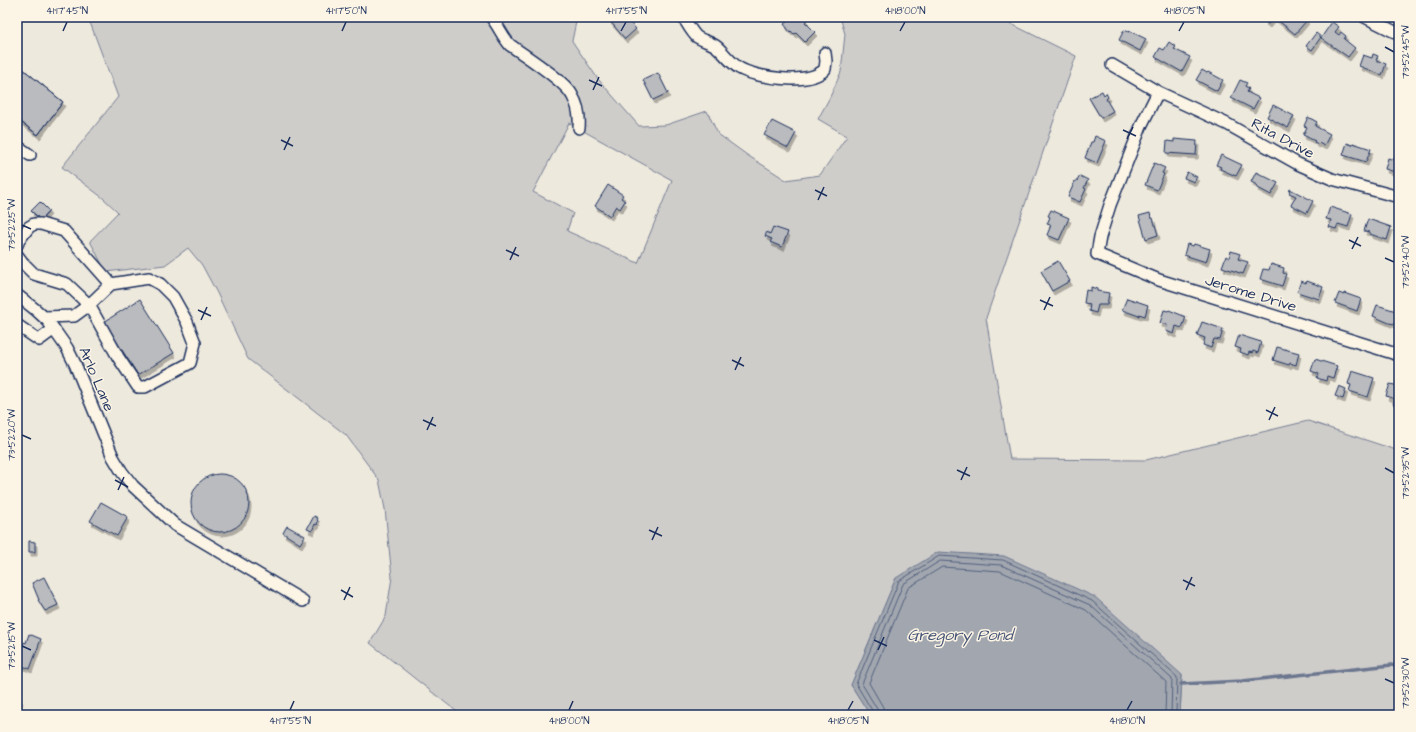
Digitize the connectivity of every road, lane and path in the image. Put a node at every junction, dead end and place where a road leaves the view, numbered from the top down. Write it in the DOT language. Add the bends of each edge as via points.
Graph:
graph roads {
  1 [pos="491,17"];
  2 [pos="683,17"];
  3 [pos="1365,17"];
  4 [pos="1399,33"];
  5 [pos="826,53"];
  6 [pos="1112,65"];
  7 [pos="1158,92"];
  8 [pos="579,128"];
  9 [pos="17,146"];
  10 [pos="30,155"];
  11 [pos="1399,197"];
  12 [pos="17,245"];
  13 [pos="17,255"];
  14 [pos="111,284"];
  15 [pos="17,296"];
  16 [pos="89,305"];
  17 [pos="44,317"];
  18 [pos="17,325"];
  19 [pos="54,329"];
  20 [pos="1399,355"];
  21 [pos="303,601"];
  1 -- 8 [label="street" via="510,45 563,84 572,94 580,119"];
  2 -- 5 [label="street" via="697,37 715,45 739,68 751,72 775,78 806,78 824,69"];
  3 -- 4 [label="street"];
  6 -- 7 [label="street, Rita Drive"];
  7 -- 11 [label="street, Rita Drive" via="1227,124 1298,164 1332,179"];
  7 -- 20 [label="street, Jerome Drive" via="1142,124 1110,205 1097,254 1159,280"];
  9 -- 10 [label="street"];
  12 -- 14 [label="street" via="34,224 64,231"];
  13 -- 16 [label="street" via="34,274 67,284"];
  14 -- 16 [label="street"];
  14 -- 16 [label="street" via="149,278 160,284 173,297 195,343 190,363 145,387 138,387"];
  15 -- 17 [label="street, Arlo Lane"];
  16 -- 17 [label="street" via="74,316"];
  17 -- 19 [label="street, Arlo Lane"];
  18 -- 19 [label="street" via="39,340"];
  19 -- 21 [label="street, Arlo Lane" via="75,364 113,457 134,486 175,525"];
}
